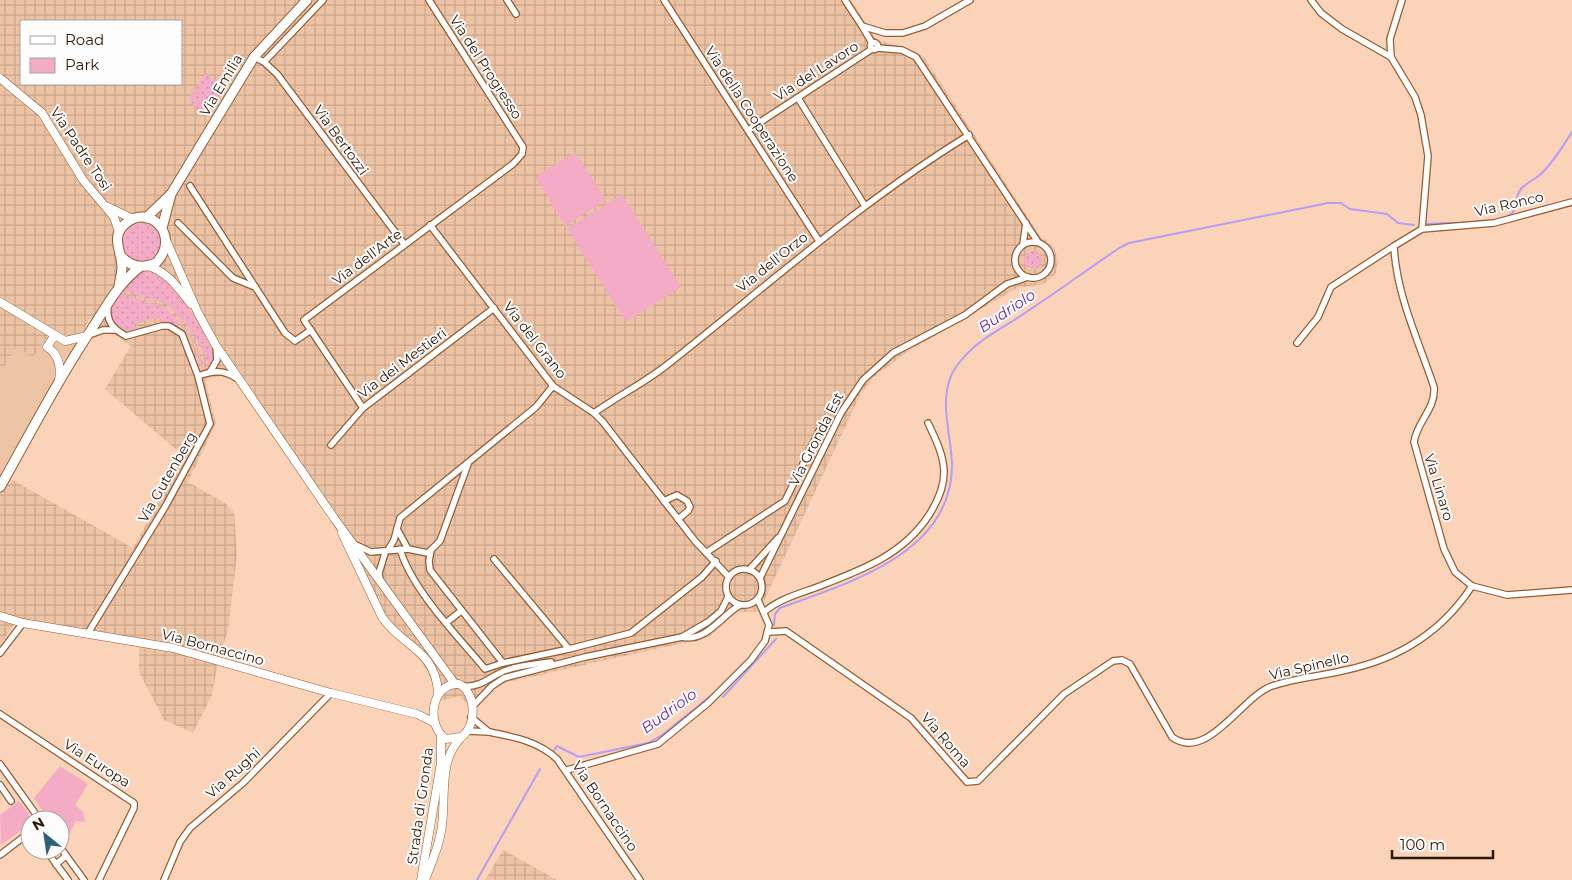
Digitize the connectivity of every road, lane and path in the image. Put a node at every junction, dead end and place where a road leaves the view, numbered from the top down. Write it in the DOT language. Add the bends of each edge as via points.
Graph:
graph roads {
  1 [pos="307,0"];
  2 [pos="323,0"];
  3 [pos="429,0"];
  4 [pos="507,0"];
  5 [pos="664,0"];
  6 [pos="845,0"];
  7 [pos="970,0"];
  8 [pos="1311,0"];
  9 [pos="1402,0"];
  10 [pos="516,14"];
  11 [pos="862,26"];
  12 [pos="874,47"];
  13 [pos="254,57"];
  14 [pos="1390,57"];
  15 [pos="264,62"];
  16 [pos="0,78"];
  17 [pos="0,83"];
  18 [pos="12,87"];
  19 [pos="798,98"];
  20 [pos="748,130"];
  21 [pos="969,134"];
  22 [pos="523,147"];
  23 [pos="190,186"];
  24 [pos="171,194"];
  25 [pos="1572,202"];
  26 [pos="106,206"];
  27 [pos="865,206"];
  28 [pos="146,218"];
  29 [pos="133,219"];
  30 [pos="178,223"];
  31 [pos="1026,223"];
  32 [pos="430,225"];
  33 [pos="162,228"];
  34 [pos="1422,229"];
  35 [pos="119,232"];
  36 [pos="166,240"];
  37 [pos="819,241"];
  38 [pos="1038,242"];
  39 [pos="404,244"];
  40 [pos="1024,244"];
  41 [pos="1394,246"];
  42 [pos="120,255"];
  43 [pos="144,267"];
  44 [pos="1017,269"];
  45 [pos="1028,277"];
  46 [pos="1007,284"];
  47 [pos="119,287"];
  48 [pos="255,287"];
  49 [pos="0,302"];
  50 [pos="108,303"];
  51 [pos="494,308"];
  52 [pos="198,312"];
  53 [pos="116,330"];
  54 [pos="311,330"];
  55 [pos="55,335"];
  56 [pos="87,336"];
  57 [pos="1297,343"];
  58 [pos="215,344"];
  59 [pos="210,372"];
  60 [pos="198,376"];
  61 [pos="239,380"];
  62 [pos="59,381"];
  63 [pos="553,386"];
  64 [pos="363,408"];
  65 [pos="594,413"];
  66 [pos="928,423"];
  67 [pos="819,431"];
  68 [pos="331,445"];
  69 [pos="468,464"];
  70 [pos="0,487"];
  71 [pos="664,501"];
  72 [pos="334,518"];
  73 [pos="678,519"];
  74 [pos="397,528"];
  75 [pos="783,533"];
  76 [pos="354,544"];
  77 [pos="400,549"];
  78 [pos="408,549"];
  79 [pos="432,550"];
  80 [pos="387,551"];
  81 [pos="707,552"];
  82 [pos="494,559"];
  83 [pos="718,562"];
  84 [pos="748,570"];
  85 [pos="735,571"];
  86 [pos="729,577"];
  87 [pos="760,578"];
  88 [pos="381,582"];
  89 [pos="1472,586"];
  90 [pos="1572,590"];
  91 [pos="728,597"];
  92 [pos="758,600"];
  93 [pos="740,605"];
  94 [pos="461,611"];
  95 [pos="764,612"];
  96 [pos="0,616"];
  97 [pos="447,622"];
  98 [pos="23,623"];
  99 [pos="769,632"];
  100 [pos="88,633"];
  101 [pos="682,637"];
  102 [pos="569,649"];
  103 [pos="0,653"];
  104 [pos="585,657"];
  105 [pos="503,662"];
  106 [pos="1088,676"];
  107 [pos="459,685"];
  108 [pos="438,692"];
  109 [pos="331,693"];
  110 [pos="435,706"];
  111 [pos="472,707"];
  112 [pos="0,714"];
  113 [pos="417,714"];
  114 [pos="471,716"];
  115 [pos="435,723"];
  116 [pos="468,731"];
  117 [pos="489,732"];
  118 [pos="441,736"];
  119 [pos="461,737"];
  120 [pos="0,764"];
  121 [pos="567,770"];
  122 [pos="0,785"];
  123 [pos="11,801"];
  124 [pos="33,810"];
  125 [pos="20,840"];
  126 [pos="0,855"];
  127 [pos="53,860"];
  128 [pos="61,860"];
  129 [pos="69,860"];
  130 [pos="56,864"];
  131 [pos="68,880"];
  132 [pos="84,880"];
  133 [pos="99,880"];
  134 [pos="164,880"];
  135 [pos="423,880"];
  136 [pos="640,880"];
  1 -- 13 [label="main road, Via Emilia"];
  2 -- 15 [label="street"];
  3 -- 22 [label="street, Via del Progresso"];
  4 -- 10 [label="street"];
  5 -- 20 [label="street, Via della Cooperazione"];
  6 -- 11 [label="street"];
  7 -- 11 [label="street" via="925,26 903,33 885,34"];
  8 -- 14 [label="street" via="1342,29"];
  9 -- 14 [label="street" via="1390,39"];
  11 -- 12 [label="street"];
  12 -- 19 [label="street, Via del Lavoro"];
  12 -- 21 [label="street, Via Gronda Est" via="902,50 916,57"];
  13 -- 15 [label="street, Via Bertozzi"];
  13 -- 24 [label="main road, Via Emilia"];
  14 -- 34 [label="street" via="1415,97 1421,115 1428,156"];
  15 -- 39 [label="street, Via Bertozzi"];
  16 -- 18 [label="main road, Via Padre Tosi"];
  17 -- 18 [label="main road, Via Padre Tosi"];
  18 -- 26 [label="main road, Via Padre Tosi" via="42,113 83,180"];
  19 -- 20 [label="street, Via del Lavoro"];
  19 -- 27 [label="street"];
  20 -- 37 [label="street, Via della Cooperazione"];
  21 -- 27 [label="street, Via dell'Orzo" via="912,170"];
  21 -- 31 [label="street, Via Gronda Est"];
  22 -- 32 [label="street, Via dell'Arte" via="522,154 513,164"];
  23 -- 48 [label="street"];
  24 -- 28 [label="main road, Via Emilia"];
  24 -- 33 [label="main road, Via Emilia"];
  25 -- 34 [label="street, Via Ronco" via="1494,223"];
  26 -- 29 [label="main road, Via Padre Tosi"];
  26 -- 35 [label="main road, Via Padre Tosi"];
  27 -- 37 [label="street, Via dell'Orzo"];
  28 -- 29 [label="main road"];
  28 -- 33 [label="main road"];
  29 -- 35 [label="main road"];
  30 -- 48 [label="street" via="233,278"];
  31 -- 38 [label="street, Via Gronda Est"];
  31 -- 40 [label="street, Via Gronda Est"];
  32 -- 39 [label="street, Via dell'Arte"];
  32 -- 51 [label="street, Via del Grano"];
  33 -- 36 [label="main road"];
  34 -- 41 [label="street"];
  35 -- 42 [label="main road" via="117,244"];
  36 -- 43 [label="main road" via="162,256"];
  36 -- 52 [label="main road"];
  37 -- 65 [label="street, Via dell'Orzo" via="667,365"];
  38 -- 40 [label="street"];
  38 -- 45 [label="street, Via Gronda Est" via="1048,250 1051,263 1045,273"];
  39 -- 54 [label="street, Via dell'Arte" via="304,320"];
  40 -- 44 [label="street, Via Gronda Est" via="1016,252"];
  41 -- 57 [label="street" via="1331,287 1318,318"];
  41 -- 89 [label="street, Via Linaro" via="1403,294 1434,387 1431,407 1416,431 1415,450 1444,549 1455,572"];
  42 -- 43 [label="main road" via="125,261"];
  42 -- 47 [label="main road"];
  43 -- 47 [label="main road"];
  43 -- 52 [label="main road" via="158,269 170,278"];
  44 -- 45 [label="street"];
  44 -- 46 [label="street, Via Gronda Est"];
  45 -- 46 [label="street, Via Gronda Est"];
  46 -- 75 [label="street, Via Gronda Est" via="965,315 893,353 863,380 841,413"];
  47 -- 50 [label="main road"];
  48 -- 54 [label="street" via="290,339 295,341"];
  49 -- 55 [label="main road"];
  50 -- 53 [label="street" via="106,316"];
  50 -- 56 [label="main road"];
  51 -- 63 [label="street, Via del Grano"];
  51 -- 64 [label="street, Via dei Mestieri"];
  52 -- 58 [label="main road"];
  53 -- 56 [label="street, Via Gutenberg" via="103,330"];
  53 -- 60 [label="street, Via Gutenberg" via="126,336 162,326 176,329 182,334"];
  54 -- 64 [label="street"];
  55 -- 56 [label="main road" via="65,341"];
  55 -- 62 [label="main road" via="47,347 57,357"];
  56 -- 62 [label="main road"];
  58 -- 59 [label="street" via="217,360"];
  58 -- 61 [label="main road"];
  59 -- 60 [label="street"];
  59 -- 61 [label="street" via="223,371"];
  60 -- 100 [label="street, Via Gutenberg" via="210,416 208,432"];
  61 -- 72 [label="main road"];
  62 -- 70 [label="main road"];
  63 -- 65 [label="street, Via del Grano"];
  63 -- 69 [label="street" via="536,407"];
  64 -- 68 [label="street, Via dei Mestieri"];
  65 -- 71 [label="street, Via del Grano"];
  66 -- 95 [label="street" via="944,463 945,481 936,503 909,541 890,555 851,574 780,600"];
  67 -- 81 [label="street" via="785,502"];
  69 -- 74 [label="street" via="400,518"];
  69 -- 79 [label="street" via="440,541"];
  71 -- 73 [label="street, Via del Grano"];
  71 -- 73 [label="street" via="677,495 687,501 688,512"];
  72 -- 76 [label="main road"];
  72 -- 108 [label="main road" via="382,617 425,657 437,677"];
  73 -- 81 [label="street, Via del Grano"];
  74 -- 78 [label="street"];
  74 -- 80 [label="street"];
  75 -- 84 [label="street, Via Gronda Est"];
  75 -- 87 [label="street, Via Gronda Est"];
  76 -- 80 [label="street" via="371,552"];
  76 -- 88 [label="main road"];
  77 -- 78 [label="street"];
  77 -- 80 [label="street"];
  77 -- 97 [label="street" via="405,567"];
  78 -- 79 [label="street" via="428,553"];
  79 -- 94 [label="street" via="430,570"];
  80 -- 88 [label="street" via="379,573"];
  81 -- 83 [label="street, Via del Grano"];
  82 -- 102 [label="street"];
  83 -- 85 [label="street"];
  83 -- 86 [label="street"];
  83 -- 102 [label="street" via="631,633"];
  84 -- 85 [label="street"];
  84 -- 87 [label="street"];
  85 -- 86 [label="street"];
  86 -- 91 [label="street"];
  87 -- 92 [label="street, Via Gronda Est" via="762,589"];
  88 -- 107 [label="main road"];
  89 -- 90 [label="street" via="1506,595"];
  89 -- 106 [label="street, Via Spinello" via="1450,615 1396,655 1371,665 1270,686 1246,703 1221,729 1187,743 1180,743 1172,737 1130,664 1122,660 1112,661"];
  91 -- 93 [label="street"];
  91 -- 101 [label="street" via="721,611"];
  92 -- 93 [label="street"];
  92 -- 95 [label="street"];
  93 -- 101 [label="street" via="695,637"];
  94 -- 97 [label="street"];
  94 -- 105 [label="street"];
  95 -- 99 [label="street"];
  96 -- 98 [label="main road, Via Bornaccino"];
  97 -- 105 [label="street" via="485,669"];
  98 -- 100 [label="main road, Via Bornaccino"];
  98 -- 103 [label="street"];
  99 -- 106 [label="street, Via Roma" via="786,631 911,718 970,783 978,781 1064,694"];
  99 -- 121 [label="street" via="751,660 708,704 658,744"];
  100 -- 109 [label="main road, Via Bornaccino" via="173,648"];
  101 -- 104 [label="street"];
  102 -- 105 [label="street"];
  104 -- 107 [label="street" via="515,668 476,686"];
  104 -- 111 [label="street" via="504,678"];
  107 -- 108 [label="main road" via="449,685"];
  107 -- 111 [label="main road" via="472,698"];
  108 -- 110 [label="main road"];
  109 -- 113 [label="main road, Via Bornaccino"];
  109 -- 134 [label="street, Via Rughi" via="243,783 190,828 180,842"];
  110 -- 113 [label="main road"];
  110 -- 115 [label="main road"];
  111 -- 114 [label="main road"];
  112 -- 133 [label="street, Via Europa" via="134,803"];
  113 -- 115 [label="main road, Via Bornaccino"];
  114 -- 116 [label="main road"];
  114 -- 117 [label="street, Via Bornaccino"];
  115 -- 118 [label="main road"];
  116 -- 117 [label="street, Via Bornaccino"];
  116 -- 119 [label="main road"];
  117 -- 121 [label="street, Via Bornaccino" via="537,745"];
  118 -- 119 [label="main road" via="451,740"];
  118 -- 135 [label="main road, Strada di Gronda" via="441,763"];
  119 -- 135 [label="main road, Strada di Gronda" via="450,754 442,796 441,832"];
  120 -- 124 [label="street"];
  121 -- 136 [label="street, Via Bornaccino"];
  122 -- 123 [label="street"];
  125 -- 126 [label="street"];
  127 -- 130 [label="street"];
  128 -- 130 [label="street"];
  129 -- 132 [label="street"];
  130 -- 131 [label="street"];
}
